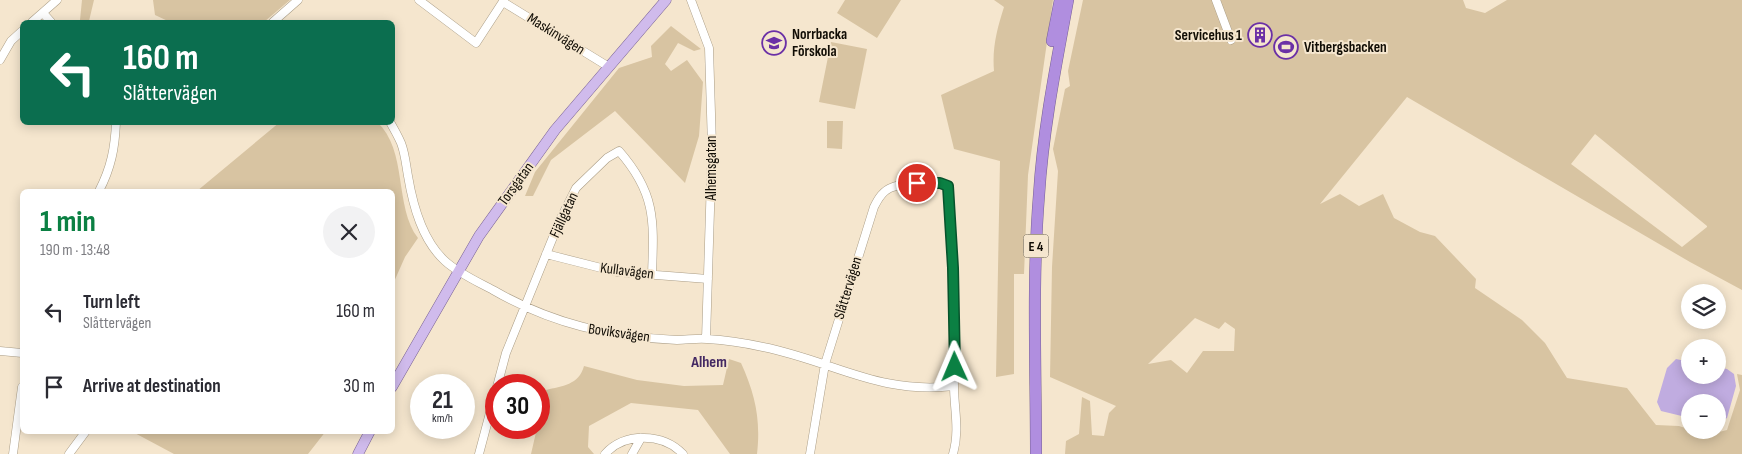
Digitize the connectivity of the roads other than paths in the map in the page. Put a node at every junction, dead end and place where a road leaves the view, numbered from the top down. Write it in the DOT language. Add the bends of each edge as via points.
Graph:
graph roads {
  1 [pos="57,0"];
  2 [pos="298,0"];
  3 [pos="419,0"];
  4 [pos="666,0"];
  5 [pos="691,0"];
  6 [pos="1060,0"];
  7 [pos="1068,0"];
  8 [pos="1216,0"];
  9 [pos="503,1"];
  10 [pos="43,13"];
  11 [pos="34,20"];
  12 [pos="49,20"];
  13 [pos="275,20"];
  14 [pos="20,33"];
  15 [pos="1230,40"];
  16 [pos="0,60"];
  17 [pos="609,67"];
  18 [pos="116,125"];
  19 [pos="392,125"];
  20 [pos="100,189"];
  21 [pos="546,254"];
  22 [pos="460,270"];
  23 [pos="652,274"];
  24 [pos="708,279"];
  25 [pos="524,306"];
  26 [pos="706,339"];
  27 [pos="0,351"];
  28 [pos="20,353"];
  29 [pos="825,364"];
  30 [pos="395,383"];
  31 [pos="954,386"];
  32 [pos="20,402"];
  33 [pos="84,434"];
  34 [pos="368,434"];
  35 [pos="641,438"];
  36 [pos="13,454"];
  37 [pos="69,454"];
  38 [pos="358,454"];
  39 [pos="479,454"];
  40 [pos="606,454"];
  41 [pos="632,454"];
  42 [pos="683,454"];
  43 [pos="810,454"];
  44 [pos="953,454"];
  45 [pos="1029,454"];
  46 [pos="1036,454"];
  1 -- 10 [label="street"];
  2 -- 13 [label="street"];
  3 -- 9 [label="street, Maskinvägen" via="476,43"];
  4 -- 17 [label="main road, Torsgatan"];
  5 -- 24 [label="street, Alhemsgatan" via="709,48 712,146"];
  6 -- 45 [label="highway, E 4" via="1040,117 1031,210"];
  7 -- 46 [label="highway, E 4" via="1048,114 1038,196"];
  8 -- 15 [label="street"];
  9 -- 17 [label="street, Maskinvägen"];
  10 -- 11 [label="street"];
  10 -- 12 [label="street"];
  14 -- 16 [label="street"];
  17 -- 22 [label="main road, Torsgatan" via="555,130 479,236"];
  18 -- 20 [label="street" via="110,170"];
  19 -- 22 [label="street, Boviksvägen" via="401,142 426,237 446,261"];
  21 -- 23 [label="street, Kullavägen" via="617,272"];
  21 -- 23 [label="street, Fjällgatan" via="576,188 607,158 619,151 635,169 652,208"];
  21 -- 25 [label="street, Fjällgatan"];
  22 -- 25 [label="street, Boviksvägen"];
  22 -- 30 [label="main road, Torsgatan"];
  23 -- 24 [label="street, Kullavägen"];
  24 -- 26 [label="street, Alhemsgatan"];
  25 -- 26 [label="street, Boviksvägen" via="570,325 613,334 678,340"];
  25 -- 39 [label="street, Fjällgatan" via="495,390"];
  26 -- 29 [label="street, Boviksvägen" via="764,347"];
  27 -- 28 [label="street"];
  29 -- 31 [label="street, Boviksvägen" via="859,377 898,386"];
  29 -- 31 [label="street, Slåttervägen" via="854,266 880,195 891,187 940,183 948,186 953,268"];
  29 -- 43 [label="street, Slåttervägen"];
  31 -- 44 [label="street" via="957,424"];
  32 -- 36 [label="street"];
  33 -- 37 [label="street"];
  34 -- 38 [label="main road"];
  35 -- 40 [label="street" via="624,441"];
  35 -- 41 [label="street"];
  35 -- 42 [label="street" via="662,441"];
}
